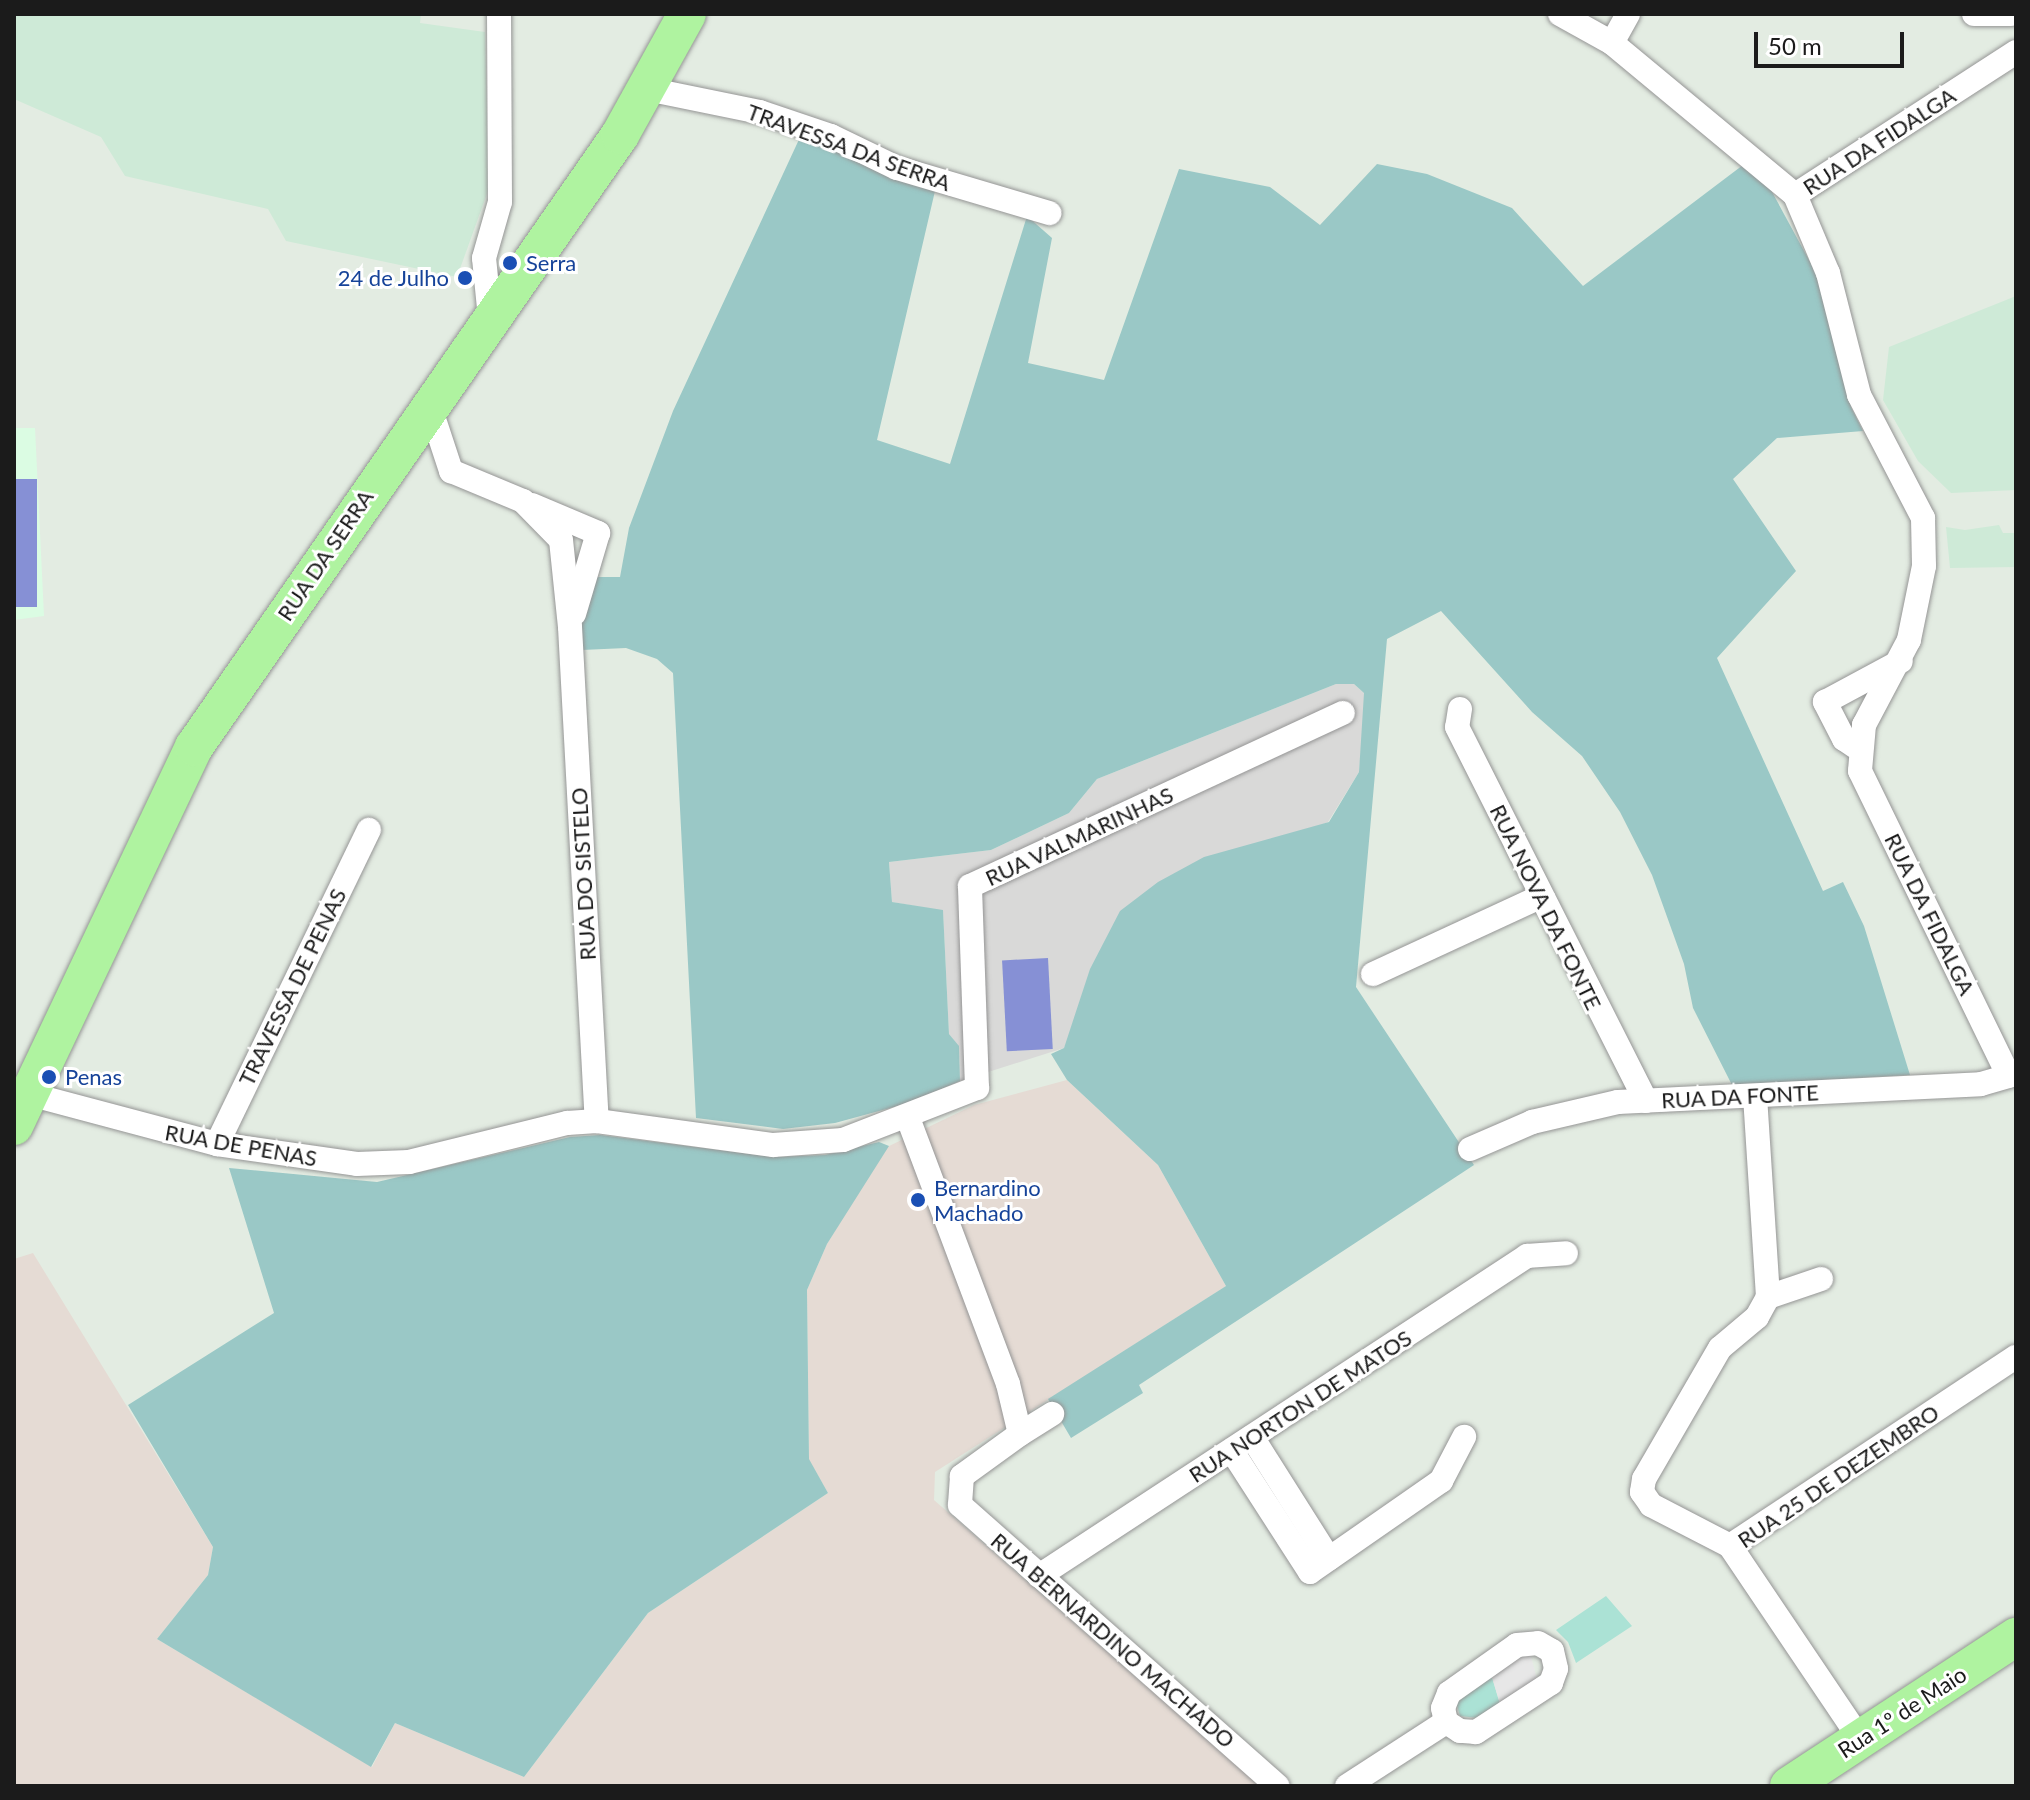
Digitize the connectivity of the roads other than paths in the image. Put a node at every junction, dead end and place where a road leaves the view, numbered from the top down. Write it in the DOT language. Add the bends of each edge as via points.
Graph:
graph roads {
  1 [pos="499,14"];
  2 [pos="687,14"];
  3 [pos="1560,14"];
  4 [pos="1628,14"];
  5 [pos="1974,14"];
  6 [pos="2011,14"];
  7 [pos="1612,43"];
  8 [pos="2016,52"];
  9 [pos="647,89"];
  10 [pos="1795,195"];
  11 [pos="1049,213"];
  12 [pos="490,318"];
  13 [pos="429,404"];
  14 [pos="523,501"];
  15 [pos="570,627"];
  16 [pos="1901,661"];
  17 [pos="1460,709"];
  18 [pos="1343,713"];
  19 [pos="1859,749"];
  20 [pos="369,830"];
  21 [pos="1540,897"];
  22 [pos="1373,974"];
  23 [pos="2013,1075"];
  24 [pos="1755,1096"];
  25 [pos="1646,1101"];
  26 [pos="21,1110"];
  27 [pos="908,1118"];
  28 [pos="597,1121"];
  29 [pos="217,1144"];
  30 [pos="1470,1149"];
  31 [pos="1566,1253"];
  32 [pos="1821,1279"];
  33 [pos="1768,1297"];
  34 [pos="2016,1357"];
  35 [pos="1052,1414"];
  36 [pos="1020,1434"];
  37 [pos="1464,1437"];
  38 [pos="1242,1444"];
  39 [pos="1730,1546"];
  40 [pos="1039,1576"];
  41 [pos="2016,1637"];
  42 [pos="1446,1722"];
  43 [pos="1860,1739"];
  44 [pos="1278,1786"];
  45 [pos="1347,1786"];
  46 [pos="1789,1786"];
  1 -- 12 [label="street" via="500,202 484,258"];
  2 -- 9 [label="main road, RUA DA SERRA"];
  3 -- 7 [label="street"];
  4 -- 7 [label="street"];
  5 -- 6 [label="street"];
  7 -- 10 [label="street"];
  8 -- 10 [label="street, RUA DA FIDALGA"];
  9 -- 11 [label="street, TRAVESSA DA SERRA" via="760,112 831,136 897,168"];
  9 -- 12 [label="main road, RUA DA SERRA"];
  10 -- 16 [label="street, RUA DA FIDALGA" via="1828,273 1859,395 1923,518 1924,566"];
  12 -- 13 [label="main road, RUA DA SERRA"];
  13 -- 14 [label="street, RUA DO SISTELO" via="451,471"];
  13 -- 26 [label="main road, RUA DA SERRA" via="194,747"];
  14 -- 15 [label="street, RUA DO SISTELO" via="561,540"];
  14 -- 15 [label="street, RUA DO SISTELO" via="598,533"];
  15 -- 28 [label="street, RUA DO SISTELO"];
  16 -- 19 [label="street, RUA DA FIDALGA" via="1864,725"];
  16 -- 19 [label="street, RUA DA FIDALGA" via="1825,702 1844,739"];
  17 -- 21 [label="street, RUA NOVA DA FONTE" via="1457,727"];
  18 -- 27 [label="street, RUA VALMARINHAS" via="970,886 977,1088"];
  19 -- 23 [label="street, RUA DA FIDALGA" via="1860,771"];
  20 -- 29 [label="street, TRAVESSA DE PENAS"];
  21 -- 22 [label="street"];
  21 -- 25 [label="street, RUA NOVA DA FONTE"];
  23 -- 24 [label="street, RUA DA FONTE" via="1981,1084"];
  24 -- 25 [label="street, RUA DA FONTE"];
  24 -- 33 [label="street"];
  25 -- 30 [label="street, RUA DA FONTE" via="1578,1110"];
  26 -- 29 [label="street, RUA DE PENAS"];
  27 -- 28 [label="street, RUA DE PENAS" via="843,1140 773,1145"];
  27 -- 36 [label="street" via="1008,1384"];
  28 -- 29 [label="street, RUA DE PENAS" via="567,1123 409,1162 288,1158"];
  31 -- 38 [label="street, RUA NORTON DE MATOS" via="1527,1256"];
  32 -- 33 [label="street"];
  33 -- 39 [label="street" via="1757,1317 1720,1348 1644,1479 1642,1492 1651,1505"];
  34 -- 39 [label="street, RUA 25 DE DEZEMBRO"];
  35 -- 36 [label="street"];
  36 -- 40 [label="street, RUA BERNARDINO MACHADO" via="962,1476 960,1505"];
  37 -- 38 [label="street" via="1441,1481 1310,1572"];
  38 -- 40 [label="street, RUA NORTON DE MATOS"];
  39 -- 43 [label="street, RUA 25 DE DEZEMBRO"];
  40 -- 44 [label="street, RUA BERNARDINO MACHADO"];
  41 -- 43 [label="main road, Rua 1º de Maio"];
  42 -- 42 [label="street" via="1460,1731 1476,1732 1551,1683 1556,1669 1552,1651 1538,1643 1517,1645 1449,1693"];
  42 -- 45 [label="street"];
  43 -- 46 [label="main road, Rua 1º de Maio"];
}
